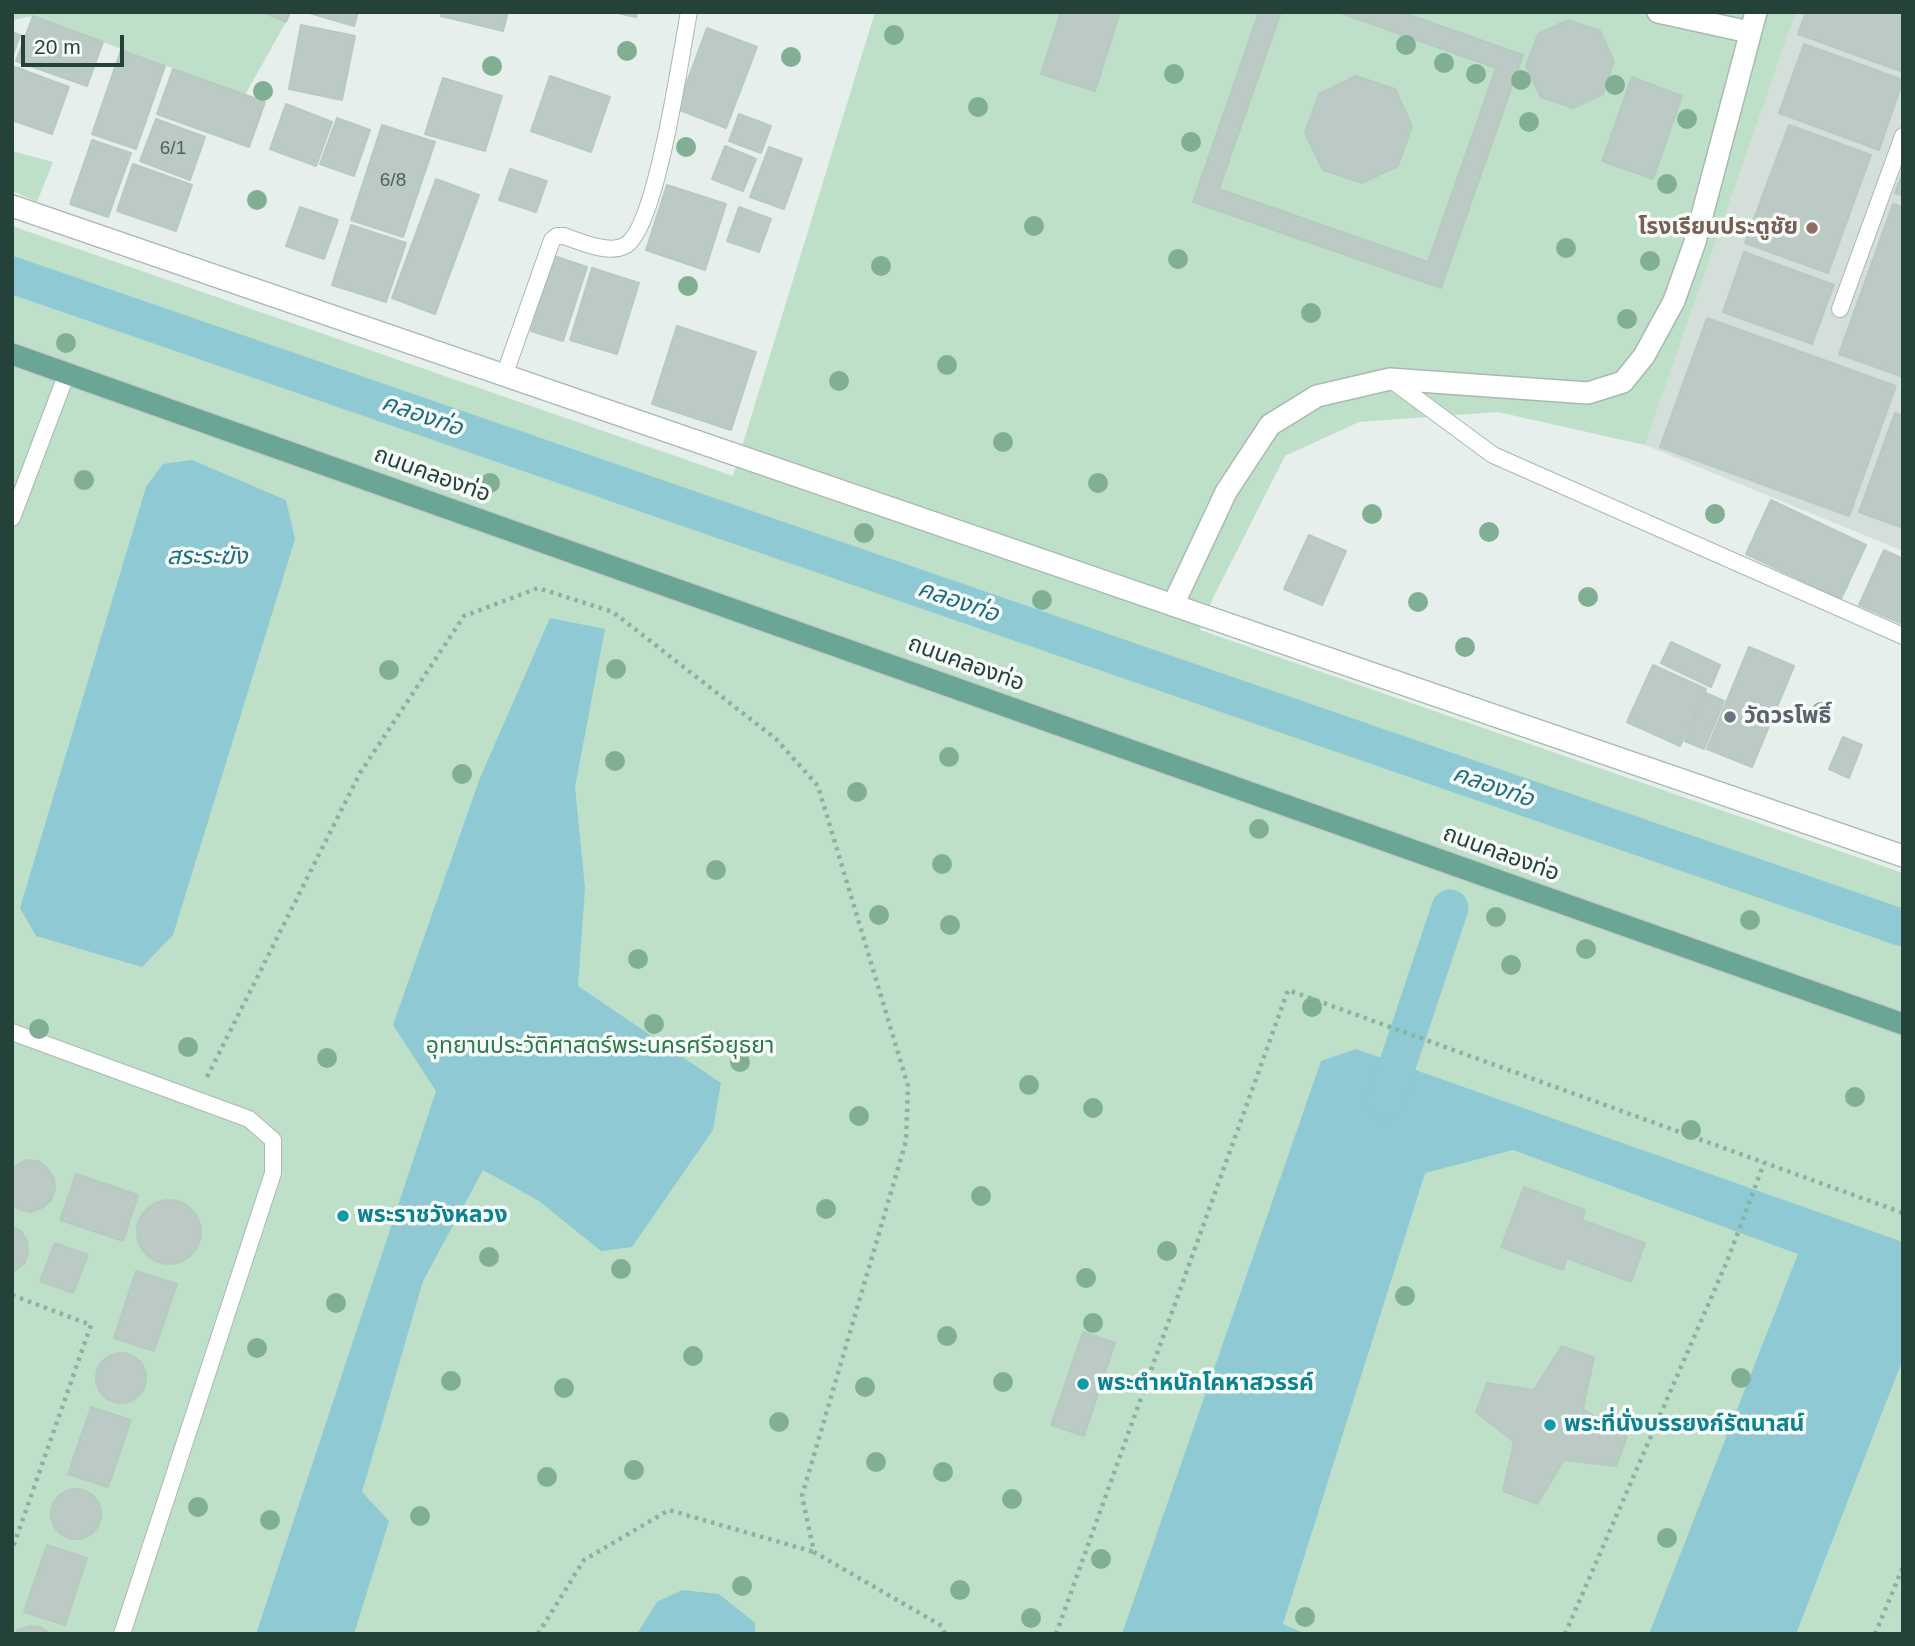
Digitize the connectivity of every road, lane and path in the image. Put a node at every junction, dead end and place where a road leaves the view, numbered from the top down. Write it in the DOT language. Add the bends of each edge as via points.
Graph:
graph roads {
  1 [pos="689,12"];
  2 [pos="1658,12"];
  3 [pos="1753,22"];
  4 [pos="1903,136"];
  5 [pos="12,206"];
  6 [pos="1840,309"];
  7 [pos="12,354"];
  8 [pos="67,373"];
  9 [pos="504,376"];
  10 [pos="1390,379"];
  11 [pos="12,518"];
  12 [pos="1173,605"];
  13 [pos="1903,636"];
  14 [pos="1903,856"];
  15 [pos="1903,1024"];
  16 [pos="12,1032"];
  17 [pos="196,1100"];
  18 [pos="1764,1163"];
  19 [pos="1902,1212"];
  20 [pos="12,1296"];
  21 [pos="12,1550"];
  22 [pos="814,1552"];
  23 [pos="1903,1567"];
  24 [pos="122,1634"];
  25 [pos="538,1634"];
  26 [pos="945,1634"];
  27 [pos="1056,1634"];
  28 [pos="1565,1634"];
  29 [pos="1875,1634"];
  1 -- 9 [label="lane" via="661,162 638,229 628,244 614,248 564,236 552,240"];
  2 -- 3 [label="street"];
  3 -- 10 [label="street" via="1695,242 1674,301 1644,356 1623,382 1588,393"];
  4 -- 6 [label="lane"];
  5 -- 9 [label="street"];
  7 -- 8 [label="main road, ถนนคลองท่อ"];
  8 -- 11 [label="lane"];
  8 -- 15 [label="main road, ถนนคลองท่อ"];
  9 -- 12 [label="street"];
  10 -- 12 [label="street" via="1317,396 1270,425 1226,492"];
  10 -- 13 [label="lane" via="1493,455"];
  12 -- 14 [label="street"];
  16 -- 17 [label="lane"];
  17 -- 22 [label="path" via="360,774 464,616 538,588 612,612 776,738 818,786 908,1086 906,1141 802,1496"];
  17 -- 24 [label="lane" via="249,1119 272,1140 273,1173"];
  18 -- 19 [label="path"];
  18 -- 27 [label="path" via="1288,990"];
  18 -- 28 [label="path" via="1728,1259"];
  20 -- 21 [label="path" via="91,1325"];
  22 -- 25 [label="path" via="669,1510 583,1560"];
  22 -- 26 [label="path" via="942,1626"];
  23 -- 29 [label="path"];
}
